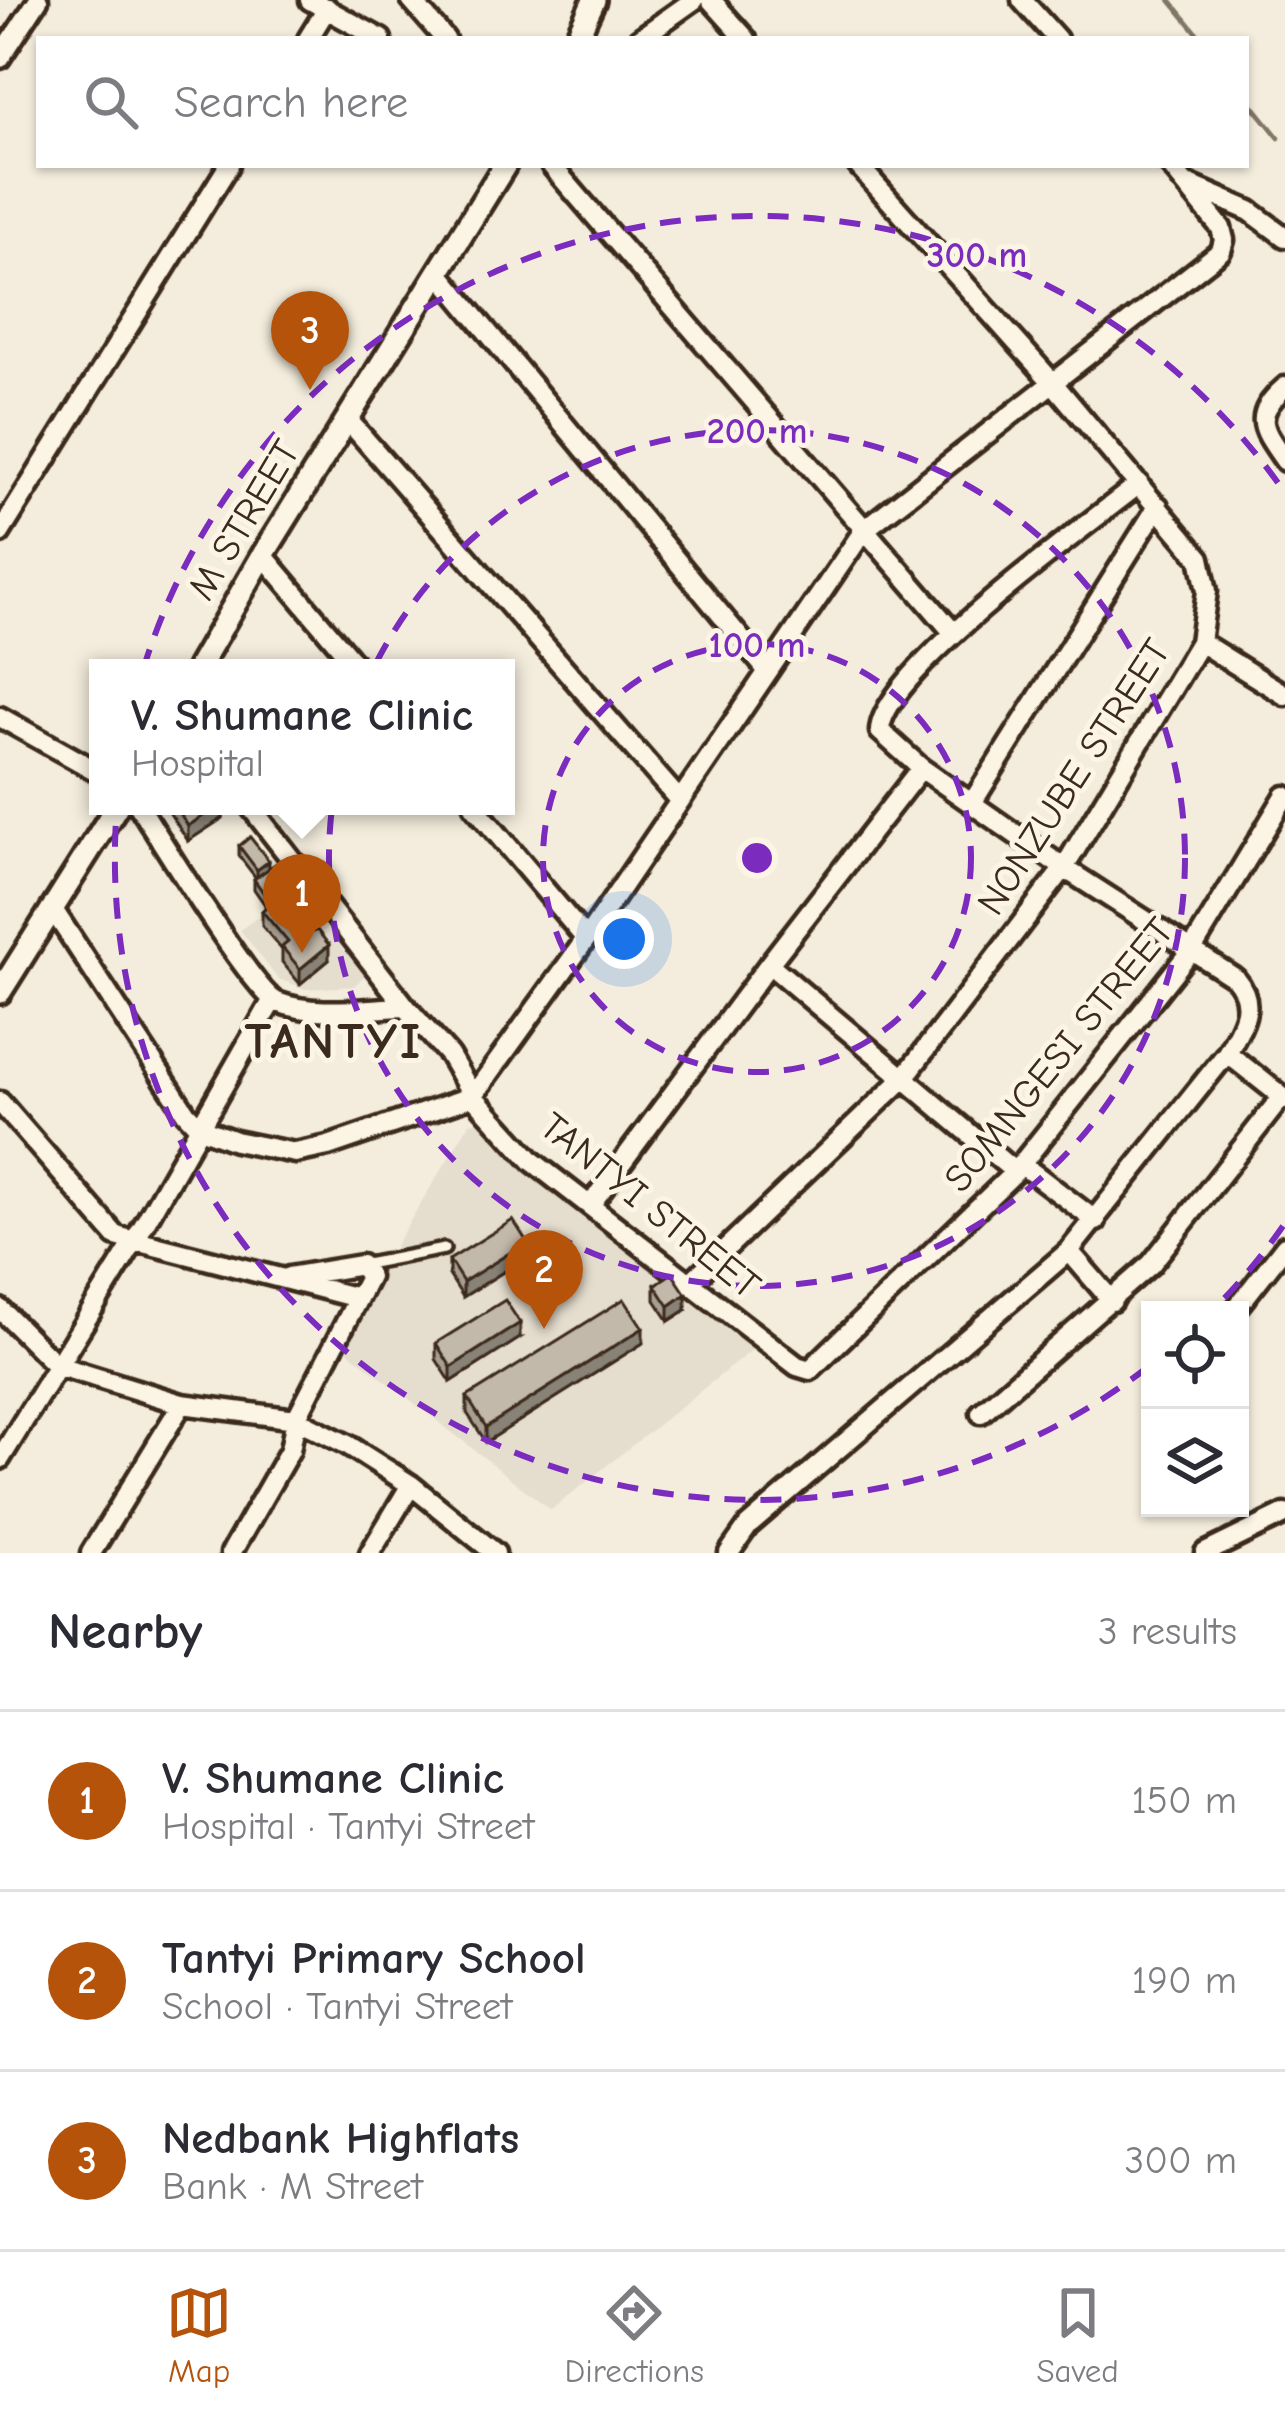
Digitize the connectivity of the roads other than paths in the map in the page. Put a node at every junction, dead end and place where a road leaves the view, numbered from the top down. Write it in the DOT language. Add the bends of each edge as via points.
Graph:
graph roads {
  1 [pos="38,0"];
  2 [pos="411,0"];
  3 [pos="594,0"];
  4 [pos="694,0"];
  5 [pos="711,0"];
  6 [pos="1022,0"];
  7 [pos="318,4"];
  8 [pos="309,36"];
  9 [pos="376,36"];
  10 [pos="442,36"];
  11 [pos="577,36"];
  12 [pos="643,36"];
  13 [pos="743,36"];
  14 [pos="1054,36"];
  15 [pos="0,58"];
  16 [pos="227,168"];
  17 [pos="503,168"];
  18 [pos="554,168"];
  19 [pos="861,168"];
  20 [pos="1173,168"];
  21 [pos="1186,183"];
  22 [pos="1285,237"];
  23 [pos="438,272"];
  24 [pos="1053,383"];
  25 [pos="1285,387"];
  26 [pos="347,419"];
  27 [pos="1285,461"];
  28 [pos="1139,484"];
  29 [pos="1158,506"];
  30 [pos="864,530"];
  31 [pos="0,532"];
  32 [pos="263,555"];
  33 [pos="952,631"];
  34 [pos="1200,642"];
  35 [pos="203,659"];
  36 [pos="350,659"];
  37 [pos="766,670"];
  38 [pos="1285,695"];
  39 [pos="0,717"];
  40 [pos="89,767"];
  41 [pos="921,768"];
  42 [pos="1285,796"];
  43 [pos="679,800"];
  44 [pos="972,803"];
  45 [pos="111,815"];
  46 [pos="145,815"];
  47 [pos="257,815"];
  48 [pos="482,815"];
  49 [pos="1064,868"];
  50 [pos="52,908"];
  51 [pos="586,939"];
  52 [pos="1193,948"];
  53 [pos="769,964"];
  54 [pos="0,992"];
  55 [pos="272,1000"];
  56 [pos="406,1006"];
  57 [pos="1227,1053"];
  58 [pos="903,1079"];
  59 [pos="472,1096"];
  60 [pos="1283,1099"];
  61 [pos="0,1102"];
  62 [pos="200,1128"];
  63 [pos="1018,1168"];
  64 [pos="591,1204"];
  65 [pos="1096,1221"];
  66 [pos="134,1242"];
  67 [pos="1285,1246"];
  68 [pos="444,1249"];
  69 [pos="1069,1251"];
  70 [pos="361,1265"];
  71 [pos="279,1279"];
  72 [pos="692,1281"];
  73 [pos="358,1298"];
  74 [pos="1112,1300"];
  75 [pos="1242,1301"];
  76 [pos="0,1309"];
  77 [pos="56,1365"];
  78 [pos="797,1366"];
  79 [pos="182,1404"];
  80 [pos="980,1413"];
  81 [pos="296,1419"];
  82 [pos="0,1459"];
  83 [pos="411,1484"];
  84 [pos="1285,1514"];
  85 [pos="91,1553"];
  86 [pos="231,1553"];
  87 [pos="370,1553"];
  88 [pos="495,1553"];
  89 [pos="729,1553"];
  90 [pos="1205,1553"];
  1 -- 15 [label="street"];
  2 -- 10 [label="street"];
  3 -- 11 [label="street"];
  4 -- 12 [label="street"];
  5 -- 13 [label="street"];
  6 -- 14 [label="street"];
  7 -- 8 [label="street"];
  7 -- 9 [label="street"];
  16 -- 31 [label="street"];
  17 -- 23 [label="street, M STREET"];
  18 -- 30 [label="street"];
  19 -- 24 [label="street, NONZUBE STREET"];
  20 -- 21 [label="street"];
  21 -- 22 [label="street" via="1250,211"];
  21 -- 24 [label="street" via="1221,228 1221,251"];
  23 -- 26 [label="street, M STREET"];
  23 -- 37 [label="street"];
  24 -- 28 [label="street, NONZUBE STREET"];
  24 -- 30 [label="street"];
  25 -- 27 [label="street" via="1262,419"];
  26 -- 32 [label="street, M STREET"];
  26 -- 43 [label="street"];
  28 -- 29 [label="street, NONZUBE STREET"];
  28 -- 33 [label="street"];
  29 -- 34 [label="street, NONZUBE STREET" via="1206,577"];
  29 -- 44 [label="street"];
  30 -- 33 [label="street"];
  30 -- 37 [label="street"];
  32 -- 35 [label="street, M STREET"];
  32 -- 36 [label="street"];
  33 -- 41 [label="street" via="880,724"];
  34 -- 38 [label="street"];
  34 -- 49 [label="street, NONZUBE STREET"];
  37 -- 43 [label="street"];
  39 -- 40 [label="street"];
  41 -- 44 [label="street"];
  41 -- 53 [label="street"];
  42 -- 52 [label="street, SOMNGESI STREET"];
  43 -- 51 [label="street"];
  44 -- 49 [label="street"];
  45 -- 50 [label="street"];
  46 -- 55 [label="street"];
  47 -- 56 [label="street, TANTYI STREET"];
  48 -- 51 [label="street"];
  49 -- 52 [label="street"];
  49 -- 58 [label="street, NONZUBE STREET"];
  50 -- 54 [label="street"];
  50 -- 62 [label="street"];
  51 -- 59 [label="street"];
  52 -- 57 [label="street" via="1246,991 1246,1016"];
  52 -- 63 [label="street, SOMNGESI STREET"];
  53 -- 58 [label="street"];
  53 -- 64 [label="street"];
  55 -- 56 [label="street" via="311,1009"];
  55 -- 62 [label="street"];
  56 -- 59 [label="street, TANTYI STREET"];
  57 -- 60 [label="street"];
  57 -- 65 [label="street"];
  58 -- 63 [label="street"];
  58 -- 72 [label="street, NONZUBE STREET"];
  59 -- 62 [label="street" via="296,1153"];
  59 -- 64 [label="street, TANTYI STREET" via="532,1161"];
  60 -- 74 [label="street" via="1172,1240"];
  61 -- 66 [label="street" via="116,1236"];
  62 -- 66 [label="street"];
  63 -- 65 [label="street"];
  63 -- 78 [label="street, SOMNGESI STREET" via="818,1367"];
  64 -- 72 [label="street, TANTYI STREET"];
  65 -- 69 [label="street"];
  66 -- 71 [label="street"];
  66 -- 77 [label="street"];
  67 -- 75 [label="street"];
  68 -- 70 [label="lane"];
  69 -- 74 [label="street"];
  69 -- 89 [label="street" via="748,1526"];
  70 -- 71 [label="street"];
  70 -- 73 [label="street" via="369,1277"];
  71 -- 73 [label="street"];
  72 -- 78 [label="street, TANTYI STREET"];
  73 -- 81 [label="street"];
  74 -- 80 [label="street"];
  76 -- 77 [label="street"];
  77 -- 79 [label="street"];
  77 -- 82 [label="street"];
  79 -- 81 [label="street"];
  79 -- 85 [label="street"];
  81 -- 83 [label="street"];
  81 -- 86 [label="street" via="290,1450"];
  83 -- 87 [label="street"];
  83 -- 88 [label="street"];
  84 -- 90 [label="street"];
}
